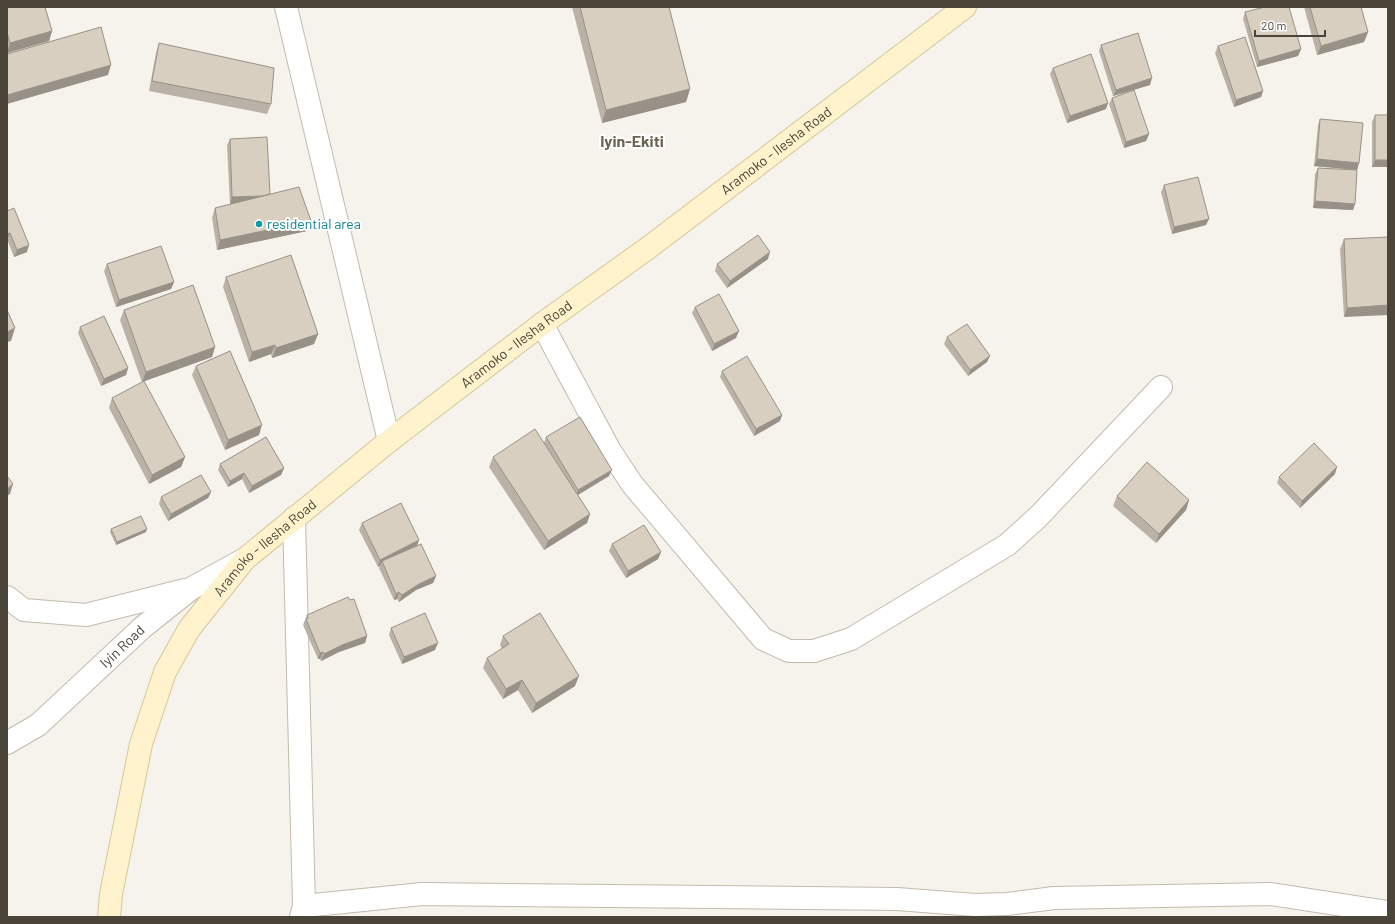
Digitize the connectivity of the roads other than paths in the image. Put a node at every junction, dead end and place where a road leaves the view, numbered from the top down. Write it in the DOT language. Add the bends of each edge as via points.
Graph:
graph roads {
  1 [pos="286,7"];
  2 [pos="964,7"];
  3 [pos="542,324"];
  4 [pos="1161,387"];
  5 [pos="388,441"];
  6 [pos="294,518"];
  7 [pos="245,559"];
  8 [pos="192,588"];
  9 [pos="7,597"];
  10 [pos="7,743"];
  11 [pos="302,912"];
  12 [pos="1388,912"];
  13 [pos="109,917"];
  1 -- 5 [label="street"];
  2 -- 3 [label="main road, Aramoko - Ilesha Road" via="648,248"];
  3 -- 4 [label="street" via="609,449 632,484 763,639 789,651 814,652 852,639 1007,544 1038,517"];
  3 -- 5 [label="main road, Aramoko - Ilesha Road"];
  5 -- 6 [label="main road, Aramoko - Ilesha Road"];
  6 -- 7 [label="main road, Aramoko - Ilesha Road"];
  6 -- 11 [label="street"];
  7 -- 8 [label="street, Iyin Road"];
  7 -- 13 [label="main road, Aramoko - Ilesha Road" via="186,635 165,672 141,744 111,894"];
  8 -- 9 [label="street" via="86,615 24,610"];
  8 -- 10 [label="street, Iyin Road" via="143,627 38,725"];
  11 -- 12 [label="street" via="422,894 897,899 975,905 1054,898 1271,894"];
}
